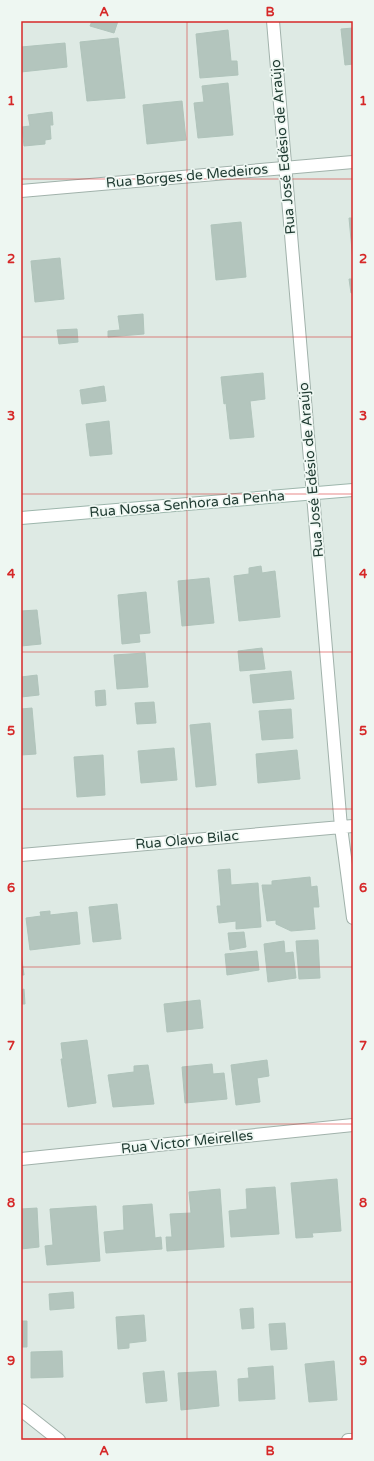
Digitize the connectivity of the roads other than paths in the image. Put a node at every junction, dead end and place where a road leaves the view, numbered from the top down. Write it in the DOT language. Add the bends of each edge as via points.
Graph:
graph roads {
  1 [pos="273,21"];
  2 [pos="353,162"];
  3 [pos="285,168"];
  4 [pos="21,191"];
  5 [pos="353,490"];
  6 [pos="313,494"];
  7 [pos="21,518"];
  8 [pos="347,827"];
  9 [pos="21,855"];
  10 [pos="353,918"];
  11 [pos="353,1125"];
  12 [pos="21,1159"];
  13 [pos="21,1410"];
  14 [pos="59,1440"];
  15 [pos="348,1440"];
  16 [pos="353,1440"];
  1 -- 3 [label="street, Rua José Edésio de Araújo"];
  2 -- 3 [label="street, Rua Borges de Medeiros"];
  3 -- 4 [label="street, Rua Borges de Medeiros"];
  3 -- 6 [label="street, Rua José Edésio de Araújo"];
  5 -- 6 [label="street, Rua Nossa Senhora da Penha"];
  6 -- 7 [label="street, Rua Nossa Senhora da Penha"];
  6 -- 8 [label="street, Rua José Edésio de Araújo"];
  8 -- 9 [label="street, Rua Olavo Bilac"];
  8 -- 10 [label="street, Rua José Edésio de Araújo"];
  11 -- 12 [label="street, Rua Victor Meirelles"];
  13 -- 14 [label="street"];
  15 -- 16 [label="street"];
}
